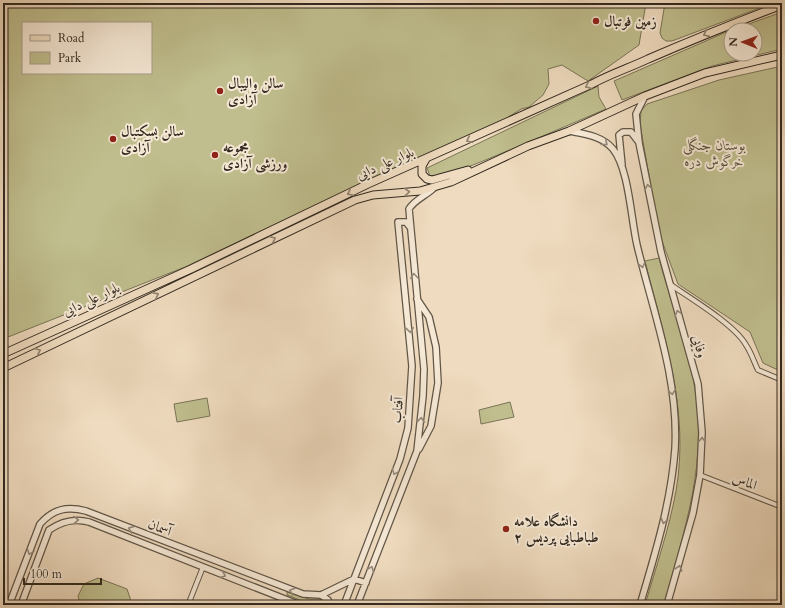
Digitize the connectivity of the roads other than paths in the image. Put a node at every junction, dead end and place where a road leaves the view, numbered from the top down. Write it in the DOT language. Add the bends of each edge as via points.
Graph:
graph roads {
  1 [pos="782,5"];
  2 [pos="782,55"];
  3 [pos="645,96"];
  4 [pos="569,131"];
  5 [pos="639,143"];
  6 [pos="426,159"];
  7 [pos="491,164"];
  8 [pos="624,173"];
  9 [pos="435,187"];
  10 [pos="410,227"];
  11 [pos="670,285"];
  12 [pos="416,298"];
  13 [pos="3,354"];
  14 [pos="3,368"];
  15 [pos="782,380"];
  16 [pos="417,452"];
  17 [pos="700,475"];
  18 [pos="782,507"];
  19 [pos="203,567"];
  20 [pos="354,579"];
  21 [pos="366,583"];
  22 [pos="321,595"];
  23 [pos="9,605"];
  24 [pos="21,605"];
  25 [pos="188,605"];
  26 [pos="300,605"];
  27 [pos="329,605"];
  28 [pos="344,605"];
  29 [pos="357,605"];
  30 [pos="640,605"];
  31 [pos="667,605"];
  1 -- 6 [label="main road, بلوار علی دایی, one-way" via="609,74"];
  2 -- 3 [label="main road, بلوار علی دایی" via="705,73"];
  3 -- 4 [label="main road, بلوار علی دایی"];
  3 -- 5 [label="street, وفایی" via="636,114"];
  4 -- 7 [label="main road, بلوار علی دایی" via="528,146"];
  4 -- 8 [label="street, one-way" via="604,141 613,150"];
  5 -- 8 [label="street" via="631,132 623,132 620,135"];
  11 -- 5 [label="street, وفایی, one-way" via="656,233"];
  6 -- 7 [label="main road" via="422,166 422,174 432,180"];
  6 -- 13 [label="main road, بلوار علی دایی, one-way"];
  7 -- 9 [label="main road, بلوار علی دایی"];
  8 -- 30 [label="street, one-way" via="637,244 669,369 675,429 668,505"];
  9 -- 10 [label="street, آفتاب" via="426,196 414,202 409,209"];
  14 -- 9 [label="main road, بلوار علی دایی, one-way" via="355,200 373,195"];
  12 -- 10 [label="street, آفتاب, one-way"];
  10 -- 20 [label="street, آفتاب, one-way" via="406,222 398,222 412,366 408,428 400,459"];
  11 -- 15 [label="street" via="700,304 746,343 758,370"];
  17 -- 11 [label="street, وفایی, one-way" via="702,432 698,384"];
  16 -- 12 [label="street, آفتاب, one-way" via="424,396 424,369"];
  12 -- 16 [label="street" via="429,317 436,347 438,382 431,426"];
  21 -- 16 [label="street, آفتاب, one-way"];
  17 -- 18 [label="street, الماس"];
  31 -- 17 [label="street, وفایی, one-way" via="693,513"];
  24 -- 19 [label="street, آسمان, one-way" via="49,530 71,520 89,522"];
  19 -- 25 [label="street"];
  19 -- 26 [label="street, آسمان, one-way"];
  20 -- 21 [label="street"];
  20 -- 22 [label="street"];
  20 -- 28 [label="street, آفتاب"];
  21 -- 29 [label="street, آفتاب"];
  22 -- 23 [label="street, آسمان, one-way" via="293,591 86,511 64,508 50,514 40,524"];
  22 -- 27 [label="street" via="328,600"];
}
